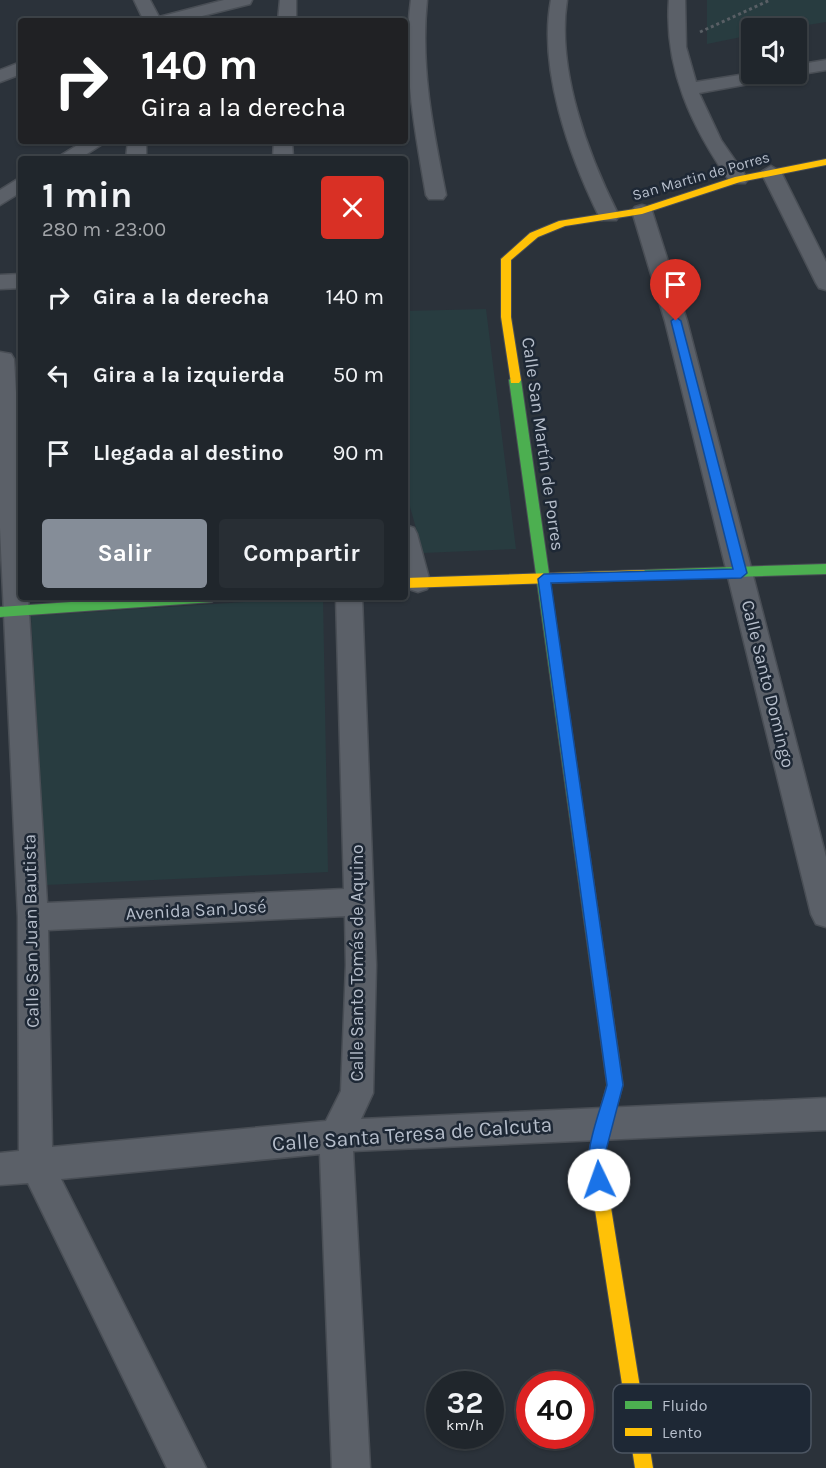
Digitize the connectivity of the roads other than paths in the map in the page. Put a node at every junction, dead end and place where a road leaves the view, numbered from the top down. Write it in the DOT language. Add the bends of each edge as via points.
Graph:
graph roads {
  1 [pos="142,0"];
  2 [pos="244,0"];
  3 [pos="288,0"];
  4 [pos="419,0"];
  5 [pos="559,0"];
  6 [pos="677,0"];
  7 [pos="151,18"];
  8 [pos="174,18"];
  9 [pos="287,18"];
  10 [pos="826,65"];
  11 [pos="807,68"];
  12 [pos="741,80"];
  13 [pos="689,89"];
  14 [pos="92,144"];
  15 [pos="70,156"];
  16 [pos="826,162"];
  17 [pos="771,172"];
  18 [pos="738,179"];
  19 [pos="18,185"];
  20 [pos="436,195"];
  21 [pos="0,199"];
  22 [pos="642,211"];
  23 [pos="609,216"];
  24 [pos="504,277"];
  25 [pos="18,281"];
  26 [pos="0,282"];
  27 [pos="826,283"];
  28 [pos="3,359"];
  29 [pos="408,555"];
  30 [pos="826,569"];
  31 [pos="741,573"];
  32 [pos="544,579"];
  33 [pos="412,583"];
  34 [pos="171,600"];
  35 [pos="349,600"];
  36 [pos="9,612"];
  37 [pos="359,902"];
  38 [pos="826,914"];
  39 [pos="33,917"];
  40 [pos="826,1114"];
  41 [pos="606,1122"];
  42 [pos="336,1136"];
  43 [pos="36,1164"];
  44 [pos="0,1169"];
  45 [pos="631,1384"];
  46 [pos="642,1453"];
  47 [pos="187,1468"];
  48 [pos="351,1468"];
  49 [pos="644,1468"];
  1 -- 7 [label="street"];
  2 -- 8 [label="street"];
  3 -- 9 [label="street"];
  4 -- 20 [label="street" via="415,24 420,100"];
  5 -- 23 [label="street" via="555,36 568,109 588,176"];
  6 -- 13 [label="street" via="678,42"];
  10 -- 11 [label="street"];
  12 -- 13 [label="street"];
  13 -- 18 [label="street" via="708,137"];
  14 -- 15 [label="street"];
  16 -- 17 [label="street, San Martin de Porres"];
  17 -- 18 [label="street, San Martin de Porres"];
  17 -- 27 [label="street"];
  18 -- 22 [label="street, San Martin de Porres"];
  19 -- 21 [label="street"];
  22 -- 23 [label="street, San Martin de Porres"];
  22 -- 31 [label="street, Calle Santo Domingo" via="676,321"];
  23 -- 24 [label="street, San Martin de Porres" via="563,223 534,234 506,259"];
  24 -- 32 [label="street, Calle San Martín de Porres" via="506,317"];
  25 -- 26 [label="street"];
  28 -- 36 [label="street, Calle San Juan Bautista"];
  29 -- 33 [label="street"];
  30 -- 31 [label="street"];
  31 -- 32 [label="street"];
  31 -- 38 [label="street, Calle Santo Domingo"];
  32 -- 33 [label="street"];
  32 -- 41 [label="street, Calle San Martín de Porres" via="615,1085"];
  34 -- 36 [label="street"];
  35 -- 37 [label="street, Calle Santo Tomás de Aquino"];
  36 -- 39 [label="street, Calle San Juan Bautista"];
  37 -- 39 [label="street, Avenida San José"];
  37 -- 42 [label="street, Calle Santo Tomás de Aquino" via="357,1093"];
  39 -- 43 [label="street, Calle San Juan Bautista"];
  40 -- 41 [label="street, Calle Santa Teresa de Calcuta"];
  41 -- 42 [label="street, Calle Santa Teresa de Calcuta"];
  41 -- 45 [label="street, Calle San Martín de Porres" via="595,1158"];
  42 -- 43 [label="street, Calle Santa Teresa de Calcuta"];
  42 -- 48 [label="street, Calle Santo Tomás de Aquino"];
  43 -- 44 [label="street, Calle Santa Teresa de Calcuta"];
  43 -- 47 [label="street, Calle San Juan Bautista"];
  46 -- 49 [label="street, Calle San Martín de Porres"];
}
